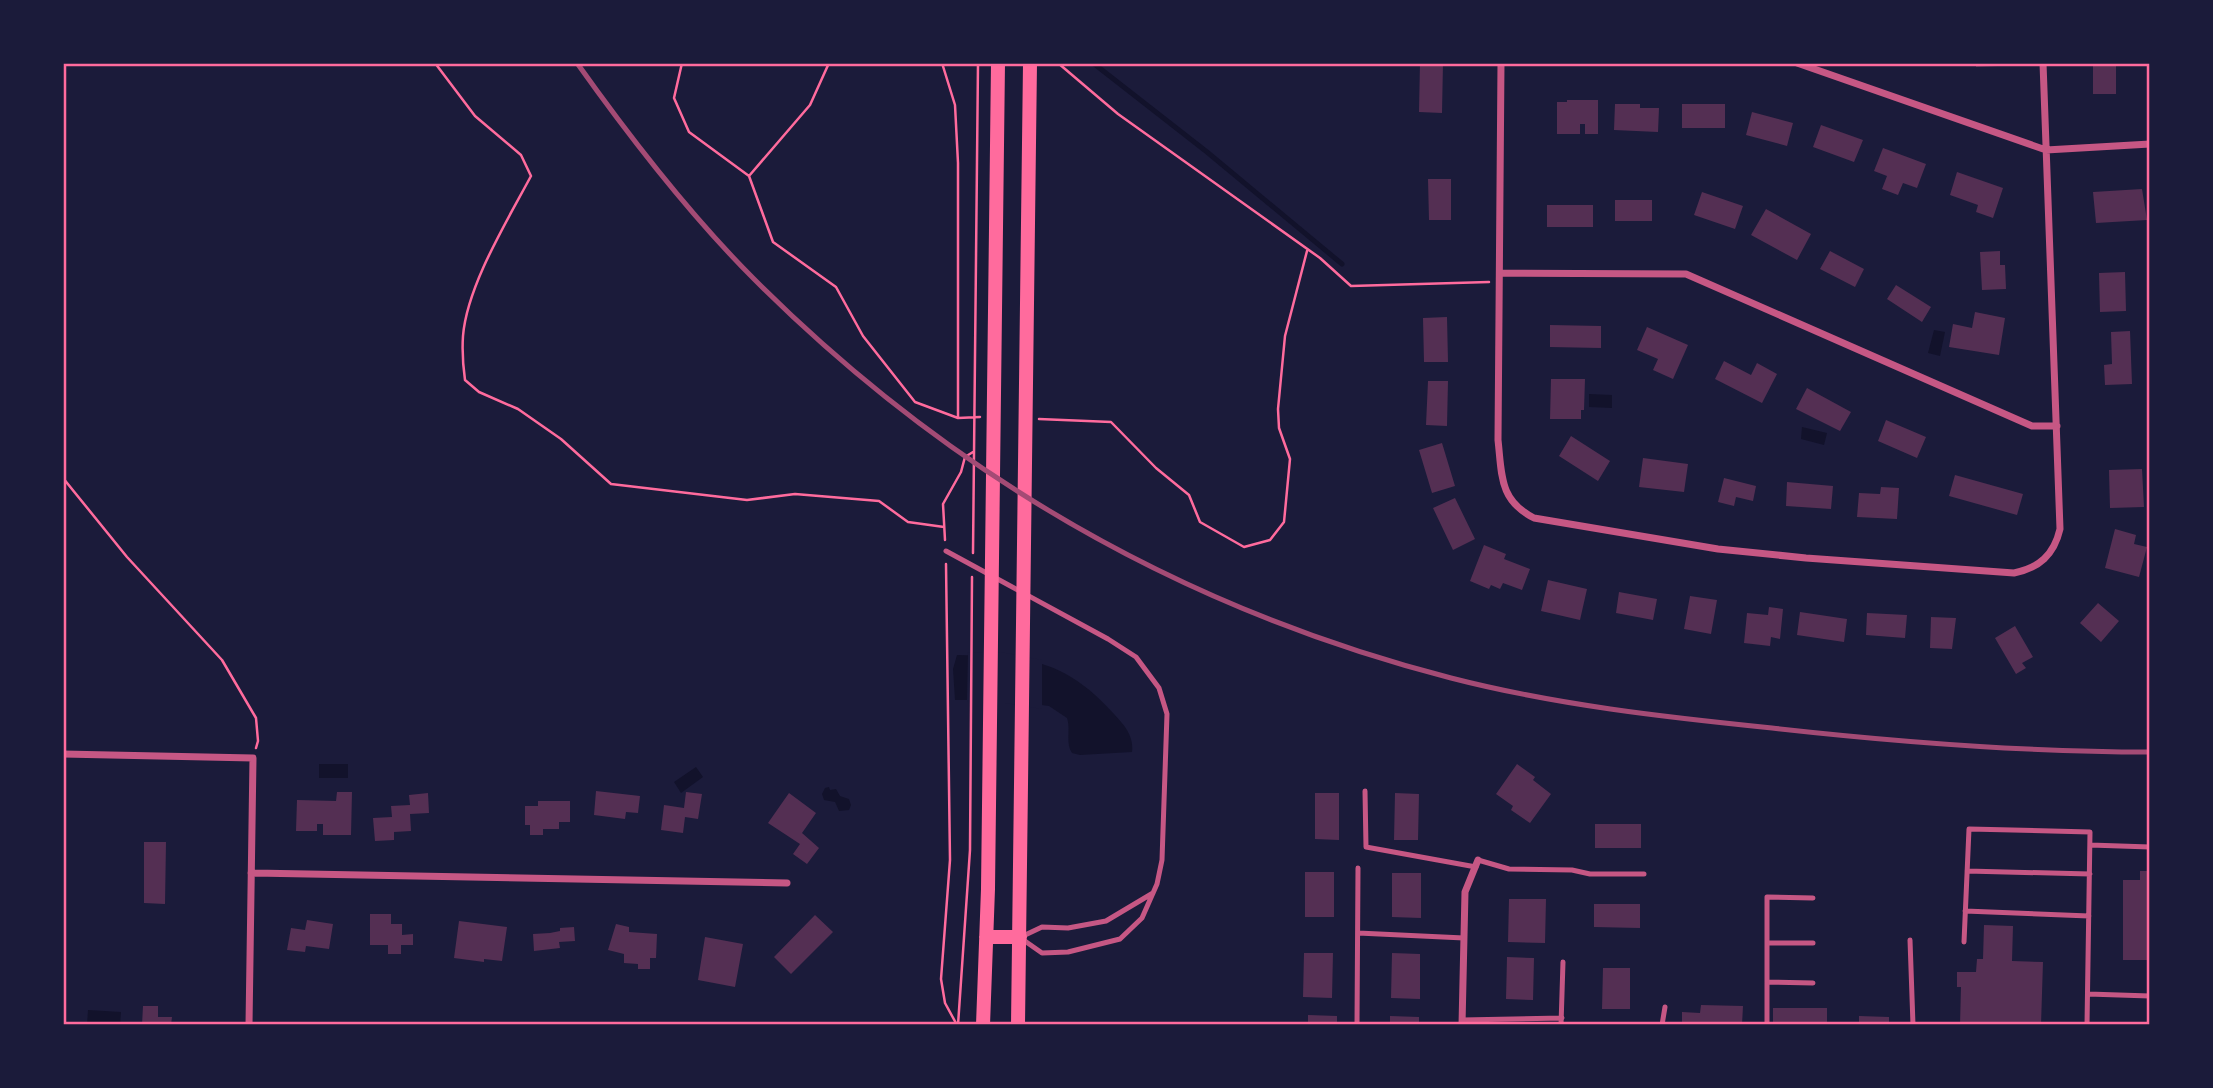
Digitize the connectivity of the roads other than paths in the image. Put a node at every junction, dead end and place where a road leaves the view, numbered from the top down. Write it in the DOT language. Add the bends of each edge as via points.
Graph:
graph roads {
  1 [pos="998,63"];
  2 [pos="1030,63"];
  3 [pos="1502,63"];
  4 [pos="1797,63"];
  5 [pos="2043,63"];
  6 [pos="2150,144"];
  7 [pos="2046,150"];
  8 [pos="1499,277"];
  9 [pos="2057,426"];
  10 [pos="946,551"];
  11 [pos="63,754"];
  12 [pos="1365,792"];
  13 [pos="2090,845"];
  14 [pos="2150,847"];
  15 [pos="1477,864"];
  16 [pos="1358,868"];
  17 [pos="1967,872"];
  18 [pos="251,873"];
  19 [pos="1644,874"];
  20 [pos="2090,874"];
  21 [pos="787,883"];
  22 [pos="1153,893"];
  23 [pos="1813,898"];
  24 [pos="1965,911"];
  25 [pos="2089,916"];
  26 [pos="1358,933"];
  27 [pos="986,937"];
  28 [pos="1020,937"];
  29 [pos="1464,938"];
  30 [pos="1910,940"];
  31 [pos="1964,942"];
  32 [pos="1767,943"];
  33 [pos="1813,943"];
  34 [pos="1563,962"];
  35 [pos="1767,982"];
  36 [pos="1813,983"];
  37 [pos="2088,994"];
  38 [pos="2150,996"];
  39 [pos="1665,1007"];
  40 [pos="1462,1022"];
  41 [pos="1561,1022"];
  42 [pos="249,1025"];
  43 [pos="983,1025"];
  44 [pos="1018,1025"];
  45 [pos="1357,1025"];
  46 [pos="1662,1025"];
  47 [pos="1767,1025"];
  48 [pos="1913,1025"];
  49 [pos="2087,1025"];
  1 -- 27 [label="main road"];
  2 -- 28 [label="main road"];
  3 -- 8 [label="street"];
  4 -- 7 [label="street"];
  5 -- 7 [label="street"];
  6 -- 7 [label="street"];
  7 -- 9 [label="street"];
  8 -- 9 [label="street" via="1686,274 2032,426"];
  8 -- 9 [label="street" via="1498,440 1503,483 1512,502 1534,518 1718,549 2014,573 2038,564 2059,534"];
  10 -- 22 [label="lane" via="1136,657 1159,688 1167,714 1167,740 1162,860"];
  11 -- 18 [label="street" via="253,758"];
  12 -- 15 [label="lane" via="1366,847"];
  13 -- 14 [label="lane"];
  13 -- 17 [label="lane" via="2090,832 1969,829"];
  13 -- 20 [label="lane"];
  15 -- 19 [label="lane"];
  15 -- 29 [label="street" via="1465,892"];
  16 -- 26 [label="lane"];
  17 -- 20 [label="lane"];
  17 -- 24 [label="lane"];
  18 -- 21 [label="street"];
  18 -- 42 [label="street"];
  20 -- 25 [label="lane"];
  22 -- 28 [label="lane" via="1106,921 1042,927"];
  22 -- 28 [label="lane" via="1142,918 1120,939 1068,952 1042,953"];
  23 -- 32 [label="lane" via="1767,897"];
  24 -- 25 [label="lane"];
  24 -- 31 [label="lane"];
  25 -- 37 [label="lane"];
  26 -- 29 [label="lane"];
  26 -- 45 [label="lane"];
  27 -- 28 [label="main road"];
  27 -- 43 [label="main road"];
  28 -- 44 [label="main road"];
  29 -- 40 [label="street"];
  30 -- 48 [label="lane"];
  32 -- 33 [label="lane"];
  32 -- 35 [label="lane"];
  34 -- 41 [label="lane"];
  35 -- 36 [label="lane"];
  35 -- 47 [label="lane"];
  37 -- 38 [label="lane"];
  37 -- 49 [label="lane"];
  39 -- 46 [label="lane"];
  40 -- 41 [label="lane"];
}
